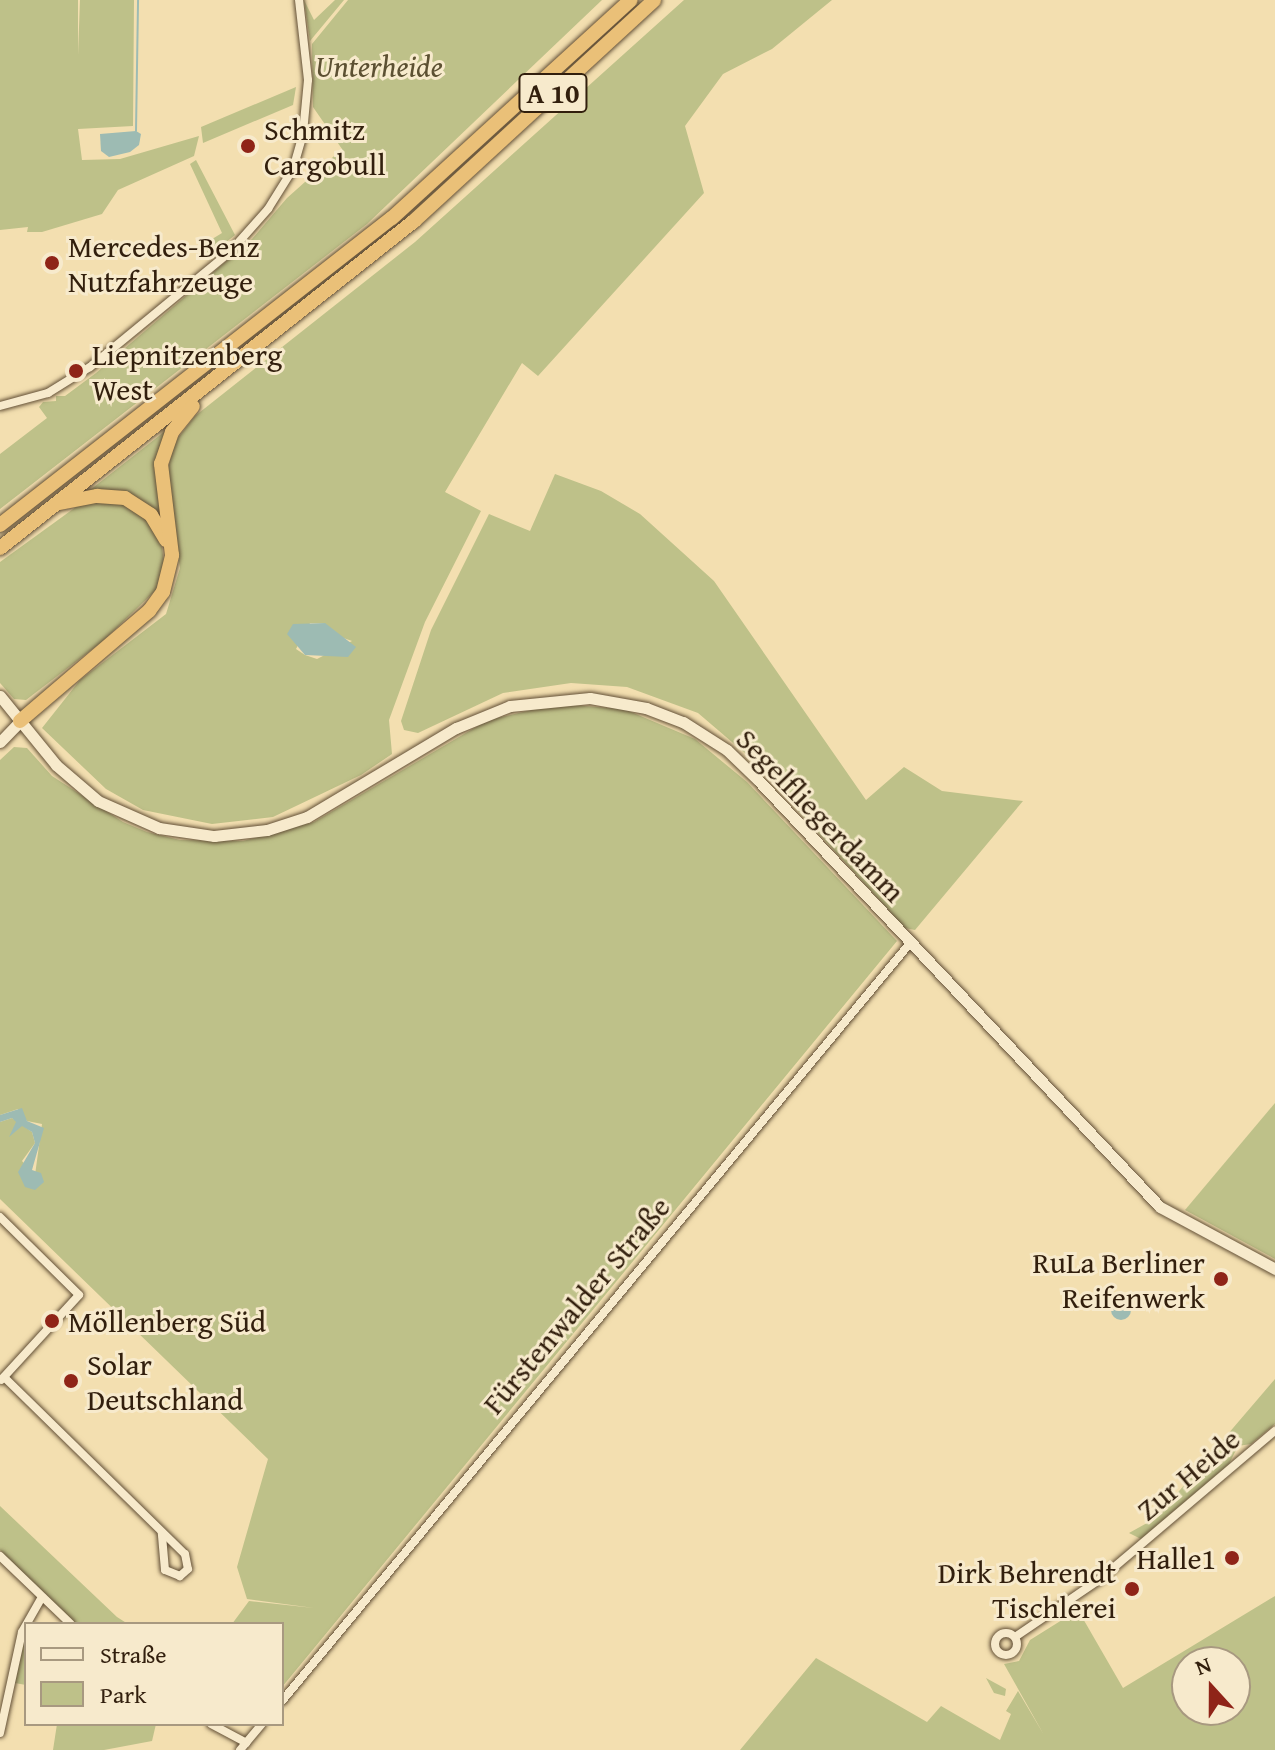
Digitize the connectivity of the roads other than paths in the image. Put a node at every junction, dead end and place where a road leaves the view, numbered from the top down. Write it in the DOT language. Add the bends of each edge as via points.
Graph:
graph roads {
  1 [pos="299,0"];
  2 [pos="631,0"];
  3 [pos="654,0"];
  4 [pos="220,377"];
  5 [pos="0,406"];
  6 [pos="56,504"];
  7 [pos="0,525"];
  8 [pos="0,548"];
  9 [pos="172,555"];
  10 [pos="0,696"];
  11 [pos="20,721"];
  12 [pos="0,742"];
  13 [pos="911,942"];
  14 [pos="0,1217"];
  15 [pos="1275,1269"];
  16 [pos="2,1379"];
  17 [pos="1275,1431"];
  18 [pos="162,1532"];
  19 [pos="0,1556"];
  20 [pos="42,1597"];
  21 [pos="28,1622"];
  22 [pos="69,1622"];
  23 [pos="24,1628"];
  24 [pos="1015,1637"];
  25 [pos="997,1650"];
  26 [pos="988,1654"];
  27 [pos="284,1699"];
  28 [pos="214,1726"];
  29 [pos="260,1726"];
  30 [pos="0,1733"];
  31 [pos="243,1746"];
  1 -- 5 [label="street" via="308,80 303,133 293,169 268,209 229,253 90,367 48,393"];
  2 -- 7 [label="highway, A 10" via="392,218"];
  3 -- 4 [label="highway, A 10" via="414,221"];
  4 -- 6 [label="highway, A 10"];
  4 -- 9 [label="highway" via="184,416 163,456 160,480"];
  6 -- 8 [label="highway, A 10"];
  6 -- 9 [label="highway" via="97,496 132,501 156,521"];
  9 -- 11 [label="highway" via="168,582 149,611"];
  10 -- 11 [label="street, Segelfliegerdamm"];
  11 -- 12 [label="street"];
  11 -- 13 [label="street, Segelfliegerdamm" via="62,771 98,801 159,828 214,836 267,830 307,817 456,728 510,706 570,697 646,708 683,722 738,760"];
  13 -- 15 [label="street, Segelfliegerdamm" via="1160,1207"];
  13 -- 27 [label="street, Fürstenwalder Straße"];
  14 -- 16 [label="street" via="79,1295"];
  16 -- 18 [label="street"];
  17 -- 24 [label="street, Zur Heide" via="1099,1580"];
  18 -- 18 [label="street" via="188,1559 188,1569 180,1576 165,1570"];
  19 -- 20 [label="street"];
  20 -- 21 [label="street"];
  20 -- 22 [label="street"];
  23 -- 30 [label="street"];
  24 -- 25 [label="street, Zur Heide" via="1012,1653"];
  24 -- 25 [label="street, Zur Heide" via="1000,1634"];
  25 -- 26 [label="street, Zur Heide"];
  28 -- 31 [label="street"];
  29 -- 31 [label="street"];
}
